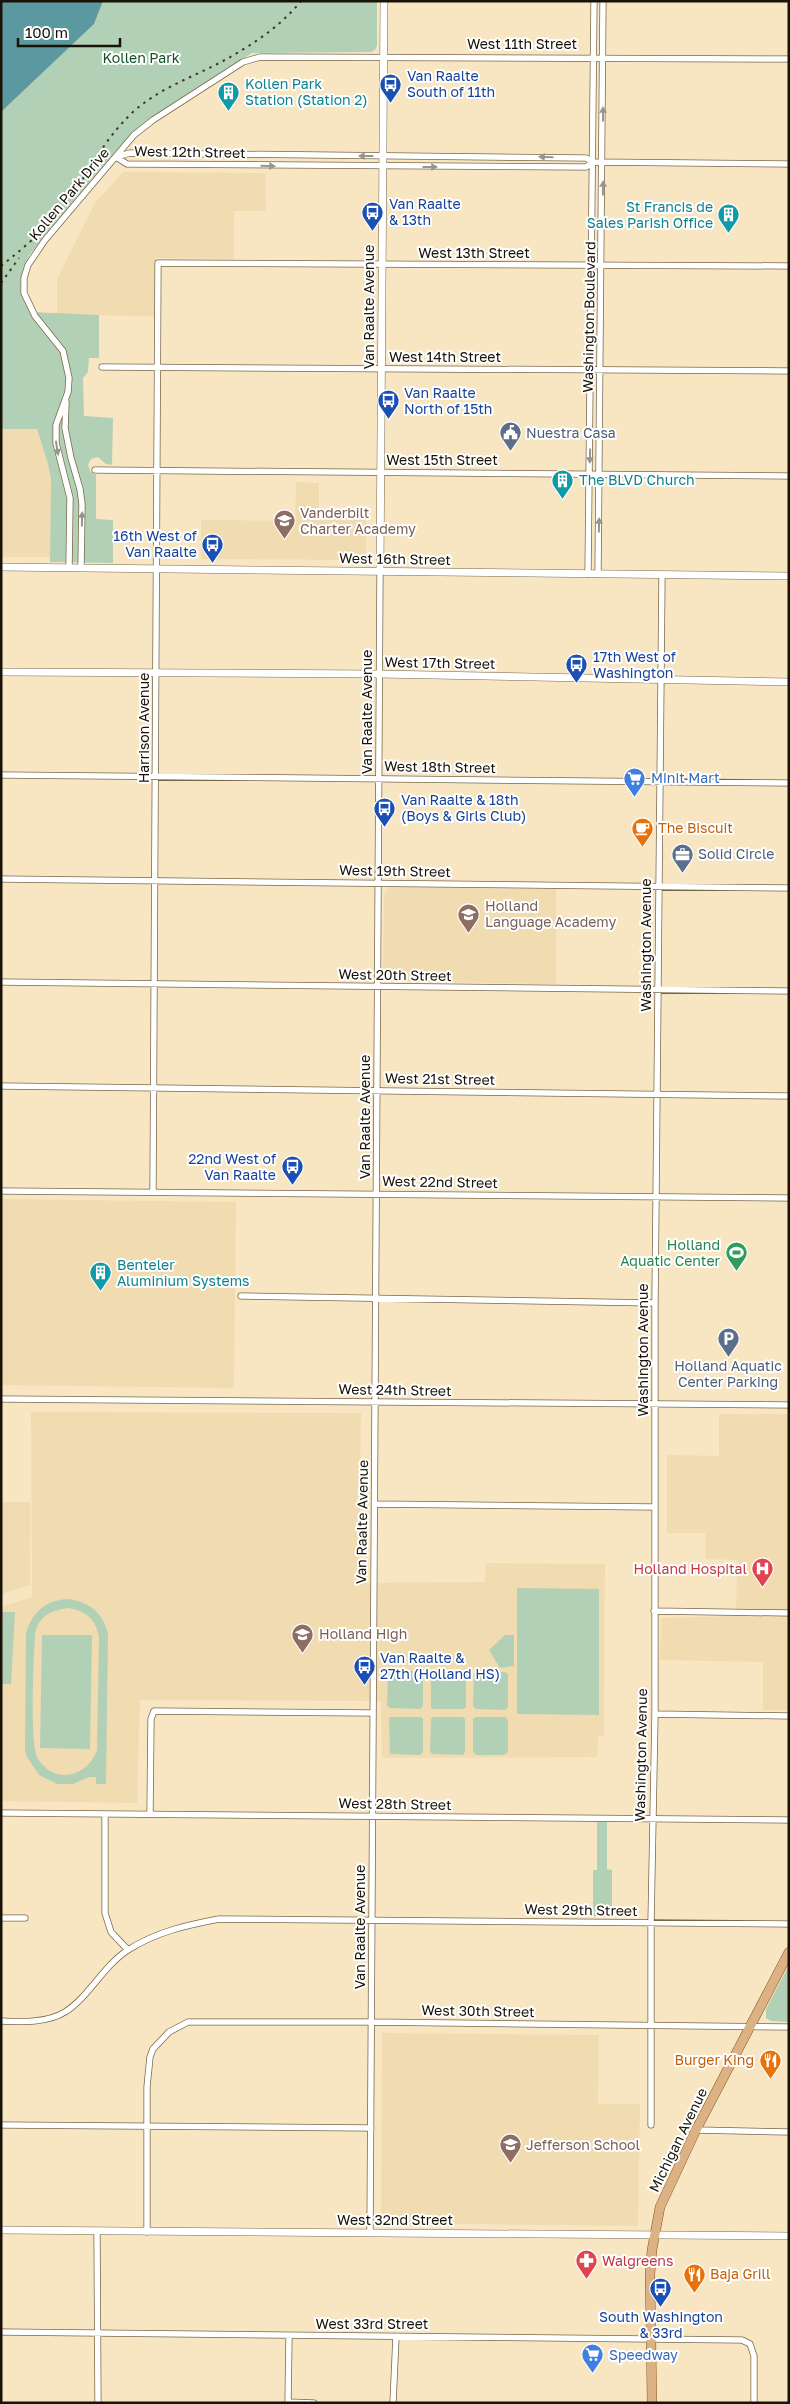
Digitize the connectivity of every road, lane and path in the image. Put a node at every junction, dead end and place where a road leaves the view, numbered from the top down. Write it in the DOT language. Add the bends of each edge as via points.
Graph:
graph roads {
  1 [pos="384,1"];
  2 [pos="594,1"];
  3 [pos="603,1"];
  4 [pos="384,56"];
  5 [pos="255,57"];
  6 [pos="594,57"];
  7 [pos="602,58"];
  8 [pos="789,59"];
  9 [pos="382,156"];
  10 [pos="116,157"];
  11 [pos="593,162"];
  12 [pos="603,162"];
  13 [pos="789,164"];
  14 [pos="382,167"];
  15 [pos="158,263"];
  16 [pos="382,265"];
  17 [pos="592,266"];
  18 [pos="602,266"];
  19 [pos="789,266"];
  20 [pos="102,367"];
  21 [pos="159,368"];
  22 [pos="381,369"];
  23 [pos="591,370"];
  24 [pos="600,370"];
  25 [pos="789,371"];
  26 [pos="66,402"];
  27 [pos="95,470"];
  28 [pos="158,471"];
  29 [pos="380,472"];
  30 [pos="590,474"];
  31 [pos="599,474"];
  32 [pos="789,476"];
  33 [pos="1,567"];
  34 [pos="68,568"];
  35 [pos="81,568"];
  36 [pos="157,568"];
  37 [pos="380,572"];
  38 [pos="588,574"];
  39 [pos="598,574"];
  40 [pos="662,575"];
  41 [pos="789,576"];
  42 [pos="1,672"];
  43 [pos="157,673"];
  44 [pos="379,674"];
  45 [pos="660,680"];
  46 [pos="789,682"];
  47 [pos="1,775"];
  48 [pos="156,776"];
  49 [pos="379,778"];
  50 [pos="660,782"];
  51 [pos="789,783"];
  52 [pos="1,878"];
  53 [pos="155,880"];
  54 [pos="378,883"];
  55 [pos="659,887"];
  56 [pos="789,888"];
  57 [pos="1,982"];
  58 [pos="154,984"];
  59 [pos="378,988"];
  60 [pos="659,991"];
  61 [pos="789,991"];
  62 [pos="1,1086"];
  63 [pos="154,1087"];
  64 [pos="378,1090"];
  65 [pos="658,1095"];
  66 [pos="789,1096"];
  67 [pos="1,1191"];
  68 [pos="153,1192"];
  69 [pos="377,1193"];
  70 [pos="657,1198"];
  71 [pos="789,1198"];
  72 [pos="241,1296"];
  73 [pos="376,1298"];
  74 [pos="655,1303"];
  75 [pos="1,1399"];
  76 [pos="376,1402"];
  77 [pos="655,1404"];
  78 [pos="789,1405"];
  79 [pos="375,1504"];
  80 [pos="654,1507"];
  81 [pos="654,1611"];
  82 [pos="789,1613"];
  83 [pos="373,1713"];
  84 [pos="655,1714"];
  85 [pos="789,1716"];
  86 [pos="1,1813"];
  87 [pos="105,1814"];
  88 [pos="150,1814"];
  89 [pos="372,1816"];
  90 [pos="653,1819"];
  91 [pos="789,1820"];
  92 [pos="1,1918"];
  93 [pos="25,1918"];
  94 [pos="372,1919"];
  95 [pos="651,1923"];
  96 [pos="789,1924"];
  97 [pos="128,1950"];
  98 [pos="789,1952"];
  99 [pos="1,2021"];
  100 [pos="372,2022"];
  101 [pos="650,2025"];
  102 [pos="752,2026"];
  103 [pos="789,2027"];
  104 [pos="1,2125"];
  105 [pos="651,2125"];
  106 [pos="148,2126"];
  107 [pos="371,2128"];
  108 [pos="696,2130"];
  109 [pos="789,2132"];
  110 [pos="1,2230"];
  111 [pos="97,2232"];
  112 [pos="147,2232"];
  113 [pos="370,2233"];
  114 [pos="654,2236"];
  115 [pos="789,2236"];
  116 [pos="1,2332"];
  117 [pos="98,2334"];
  118 [pos="289,2336"];
  119 [pos="396,2337"];
  120 [pos="651,2339"];
  121 [pos="288,2402"];
  122 [pos="98,2403"];
  123 [pos="314,2403"];
  124 [pos="393,2403"];
  125 [pos="652,2403"];
  126 [pos="754,2403"];
  1 -- 4 [label="street, Van Raalte Avenue"];
  2 -- 6 [label="street, Washington Boulevard"];
  3 -- 7 [label="street, Washington Boulevard"];
  4 -- 5 [label="street, West 11th Street"];
  4 -- 6 [label="street, West 11th Street"];
  4 -- 9 [label="street, Van Raalte Avenue"];
  5 -- 10 [label="street, Kollen Park Drive" via="154,120 134,135"];
  6 -- 7 [label="street, West 11th Street"];
  6 -- 11 [label="street, Washington Boulevard"];
  7 -- 8 [label="street, West 11th Street"];
  12 -- 7 [label="street, Washington Boulevard, one-way"];
  9 -- 10 [label="street, West 12th Street, one-way" via="130,154"];
  11 -- 9 [label="street, West 12th Street, one-way" via="586,158"];
  9 -- 14 [label="street, Van Raalte Avenue"];
  10 -- 14 [label="street, West 12th Street, one-way" via="127,164"];
  10 -- 26 [label="street, Kollen Park Drive" via="45,240 28,265 24,278 24,293 35,316 54,338 66,361 69,378"];
  11 -- 12 [label="street, West 12th Street"];
  14 -- 11 [label="street, West 12th Street, one-way" via="586,167"];
  11 -- 17 [label="street, Washington Boulevard"];
  12 -- 13 [label="street, West 12th Street"];
  18 -- 12 [label="street, Washington Boulevard, one-way"];
  14 -- 16 [label="street, Van Raalte Avenue"];
  15 -- 16 [label="street, West 13th Street"];
  15 -- 21 [label="street, Harrison Avenue"];
  16 -- 17 [label="street, West 13th Street"];
  16 -- 22 [label="street, Van Raalte Avenue"];
  17 -- 18 [label="street, West 13th Street"];
  17 -- 23 [label="street, Washington Boulevard"];
  18 -- 19 [label="street, West 13th Street"];
  18 -- 24 [label="street, Washington Boulevard"];
  20 -- 21 [label="street, West 14th Street"];
  21 -- 22 [label="street, West 14th Street"];
  21 -- 28 [label="street, Harrison Avenue"];
  22 -- 23 [label="street, West 14th Street"];
  22 -- 29 [label="street, Van Raalte Avenue"];
  23 -- 24 [label="street, West 14th Street"];
  23 -- 30 [label="street, Washington Boulevard, one-way"];
  24 -- 25 [label="street, West 14th Street"];
  24 -- 31 [label="street, Washington Boulevard"];
  26 -- 34 [label="street, Kollen Park Drive, one-way" via="59,414 56,434 70,498"];
  35 -- 26 [label="street, Kollen Park Drive, one-way" via="82,504 67,443"];
  27 -- 28 [label="street, West 15th Street"];
  28 -- 29 [label="street, West 15th Street"];
  28 -- 36 [label="street, Harrison Avenue"];
  29 -- 30 [label="street, West 15th Street"];
  29 -- 37 [label="street, Van Raalte Avenue"];
  30 -- 31 [label="street, West 15th Street"];
  30 -- 38 [label="street, Washington Boulevard"];
  31 -- 32 [label="street, West 15th Street"];
  39 -- 31 [label="street, Washington Boulevard, one-way"];
  33 -- 34 [label="street, West 16th Street"];
  34 -- 35 [label="street, West 16th Street"];
  35 -- 36 [label="street, West 16th Street"];
  36 -- 37 [label="street, West 16th Street"];
  36 -- 43 [label="street, Harrison Avenue"];
  37 -- 38 [label="street, West 16th Street"];
  37 -- 44 [label="street, Van Raalte Avenue"];
  38 -- 39 [label="street, West 16th Street"];
  39 -- 40 [label="street, West 16th Street"];
  40 -- 41 [label="street, West 16th Street"];
  40 -- 45 [label="street, Washington Avenue"];
  42 -- 43 [label="street, West 17th Street"];
  43 -- 44 [label="street, West 17th Street"];
  43 -- 48 [label="street, Harrison Avenue"];
  44 -- 45 [label="street, West 17th Street"];
  44 -- 49 [label="street, Van Raalte Avenue"];
  45 -- 46 [label="street, West 17th Street"];
  45 -- 50 [label="street, Washington Avenue"];
  47 -- 48 [label="street, West 18th Street"];
  48 -- 49 [label="street, West 18th Street"];
  48 -- 53 [label="street, Harrison Avenue"];
  49 -- 50 [label="street, West 18th Street"];
  49 -- 54 [label="street, Van Raalte Avenue"];
  50 -- 51 [label="street, West 18th Street"];
  50 -- 55 [label="street, Washington Avenue"];
  52 -- 53 [label="street, West 19th Street"];
  53 -- 54 [label="street, West 19th Street"];
  53 -- 58 [label="street, Harrison Avenue"];
  54 -- 55 [label="street, West 19th Street"];
  54 -- 59 [label="street, Van Raalte Avenue"];
  55 -- 56 [label="street, West 19th Street"];
  55 -- 60 [label="street, Washington Avenue"];
  57 -- 58 [label="street, West 20th Street"];
  58 -- 59 [label="street, West 20th Street"];
  58 -- 63 [label="street, Harrison Avenue"];
  59 -- 60 [label="street, West 20th Street"];
  59 -- 64 [label="street, Van Raalte Avenue"];
  60 -- 61 [label="street, West 20th Street"];
  60 -- 65 [label="street, Washington Avenue"];
  62 -- 63 [label="street, West 21st Street"];
  63 -- 64 [label="street, West 21st Street"];
  63 -- 68 [label="street, Harrison Avenue"];
  64 -- 65 [label="street, West 21st Street"];
  64 -- 69 [label="street, Van Raalte Avenue"];
  65 -- 66 [label="street, West 21st Street"];
  65 -- 70 [label="street, Washington Avenue"];
  67 -- 68 [label="street, West 22nd Street"];
  68 -- 69 [label="street, West 22nd Street"];
  69 -- 70 [label="street, West 22nd Street"];
  69 -- 73 [label="street, Van Raalte Avenue"];
  70 -- 71 [label="street, West 22nd Street"];
  70 -- 74 [label="street, Washington Avenue"];
  72 -- 73 [label="street"];
  73 -- 74 [label="street"];
  73 -- 76 [label="street, Van Raalte Avenue"];
  74 -- 77 [label="street, Washington Avenue"];
  75 -- 76 [label="street, West 24th Street"];
  76 -- 77 [label="street, West 24th Street"];
  76 -- 79 [label="street, Van Raalte Avenue"];
  77 -- 78 [label="street, West 24th Street"];
  77 -- 80 [label="street, Washington Avenue"];
  79 -- 80 [label="street"];
  79 -- 83 [label="street, Van Raalte Avenue"];
  80 -- 81 [label="street, Washington Avenue"];
  81 -- 82 [label="street"];
  81 -- 84 [label="street, Washington Avenue"];
  83 -- 88 [label="street" via="154,1712 151,1718"];
  83 -- 89 [label="street, Van Raalte Avenue"];
  84 -- 85 [label="street"];
  84 -- 90 [label="street, Washington Avenue"];
  86 -- 87 [label="street, West 28th Street"];
  87 -- 88 [label="street, West 28th Street"];
  87 -- 97 [label="street" via="105,1912 112,1932"];
  88 -- 89 [label="street, West 28th Street"];
  89 -- 90 [label="street, West 28th Street"];
  89 -- 94 [label="street, Van Raalte Avenue"];
  90 -- 91 [label="street, West 28th Street"];
  90 -- 95 [label="street, Washington Avenue"];
  92 -- 93 [label="street"];
  94 -- 95 [label="street, West 29th Street"];
  94 -- 97 [label="street, West 29th Street" via="219,1919 168,1930"];
  94 -- 100 [label="street, Van Raalte Avenue"];
  95 -- 96 [label="street, West 29th Street"];
  95 -- 101 [label="street, Washington Avenue"];
  97 -- 99 [label="street, West 29th Street" via="112,1962 65,2012 35,2021"];
  98 -- 102 [label="main road, Michigan Avenue"];
  100 -- 101 [label="street, West 30th Street"];
  100 -- 106 [label="street, West 30th Street" via="188,2022 169,2032 153,2049 147,2087"];
  100 -- 107 [label="street, Van Raalte Avenue"];
  101 -- 102 [label="street, West 30th Street"];
  101 -- 105 [label="street, Washington Avenue"];
  102 -- 103 [label="street, West 30th Street"];
  102 -- 108 [label="main road, Michigan Avenue"];
  104 -- 106 [label="street"];
  106 -- 107 [label="street"];
  106 -- 112 [label="street"];
  107 -- 113 [label="street, Van Raalte Avenue"];
  108 -- 109 [label="street"];
  108 -- 114 [label="main road, Michigan Avenue" via="667,2190"];
  110 -- 111 [label="street, West 32nd Street"];
  111 -- 112 [label="street, West 32nd Street"];
  111 -- 117 [label="street"];
  112 -- 113 [label="street, West 32nd Street"];
  113 -- 114 [label="street, West 32nd Street"];
  114 -- 115 [label="street, West 32nd Street"];
  114 -- 120 [label="main road, Michigan Avenue" via="650,2274"];
  116 -- 117 [label="street, West 33rd Street"];
  117 -- 118 [label="street, West 33rd Street"];
  117 -- 122 [label="street"];
  118 -- 119 [label="street, West 33rd Street"];
  118 -- 121 [label="street"];
  119 -- 120 [label="street, West 33rd Street"];
  119 -- 124 [label="street"];
  120 -- 125 [label="main road, Michigan Avenue"];
  120 -- 126 [label="street, West 33rd Street" via="742,2340 750,2344 754,2356"];
  121 -- 123 [label="street"];
}
